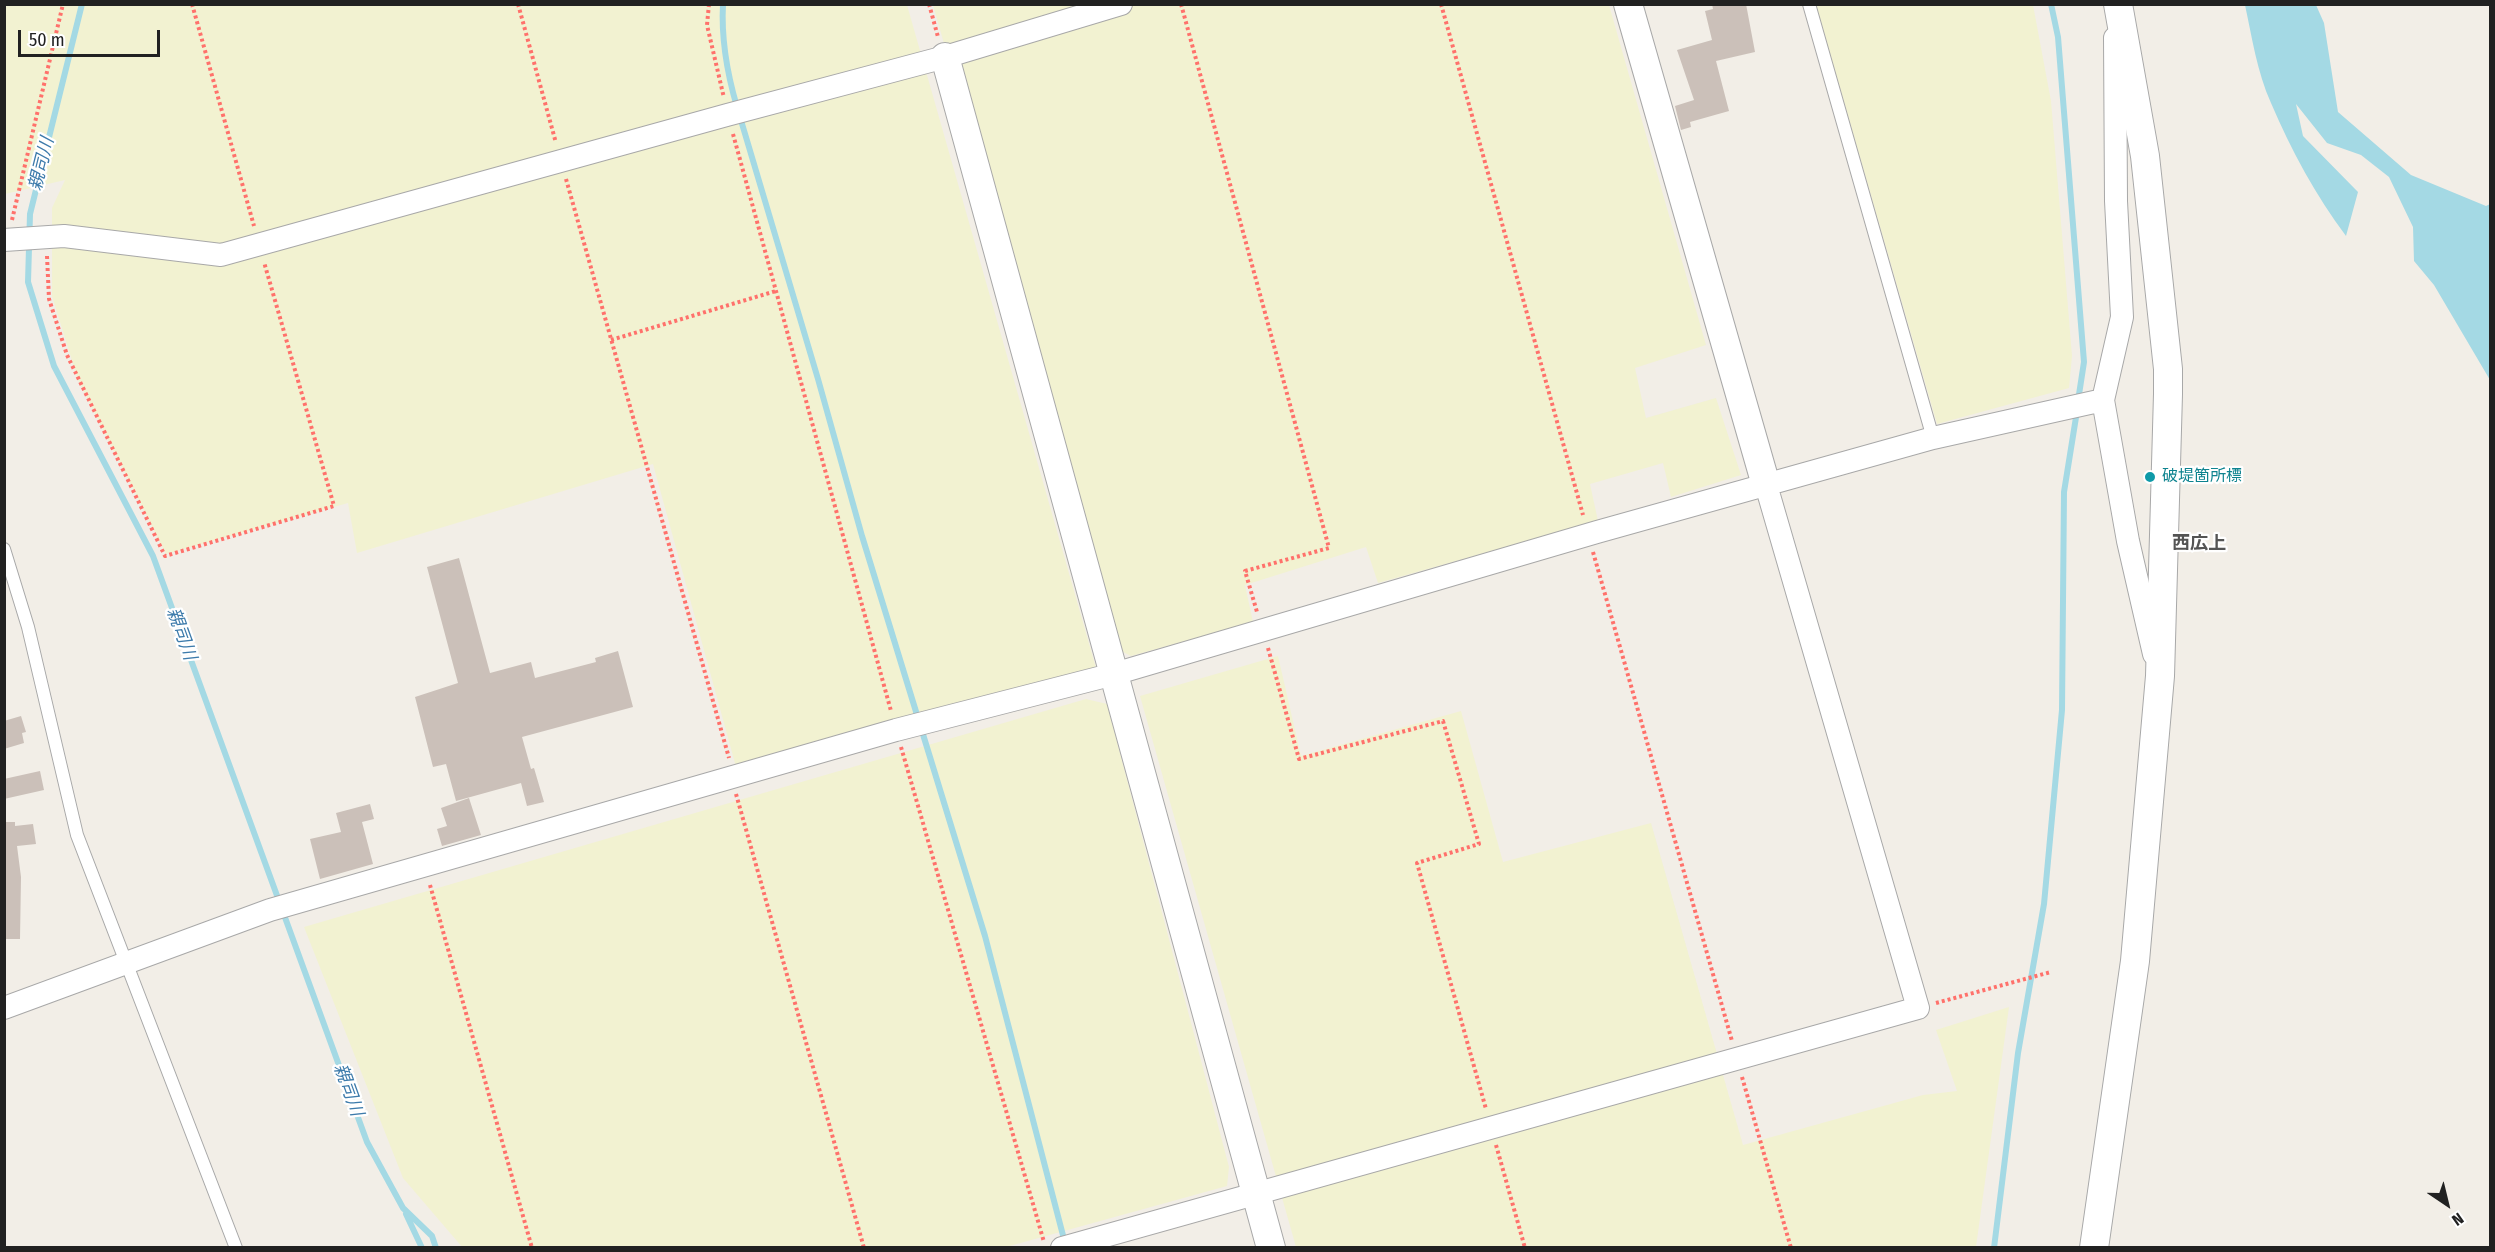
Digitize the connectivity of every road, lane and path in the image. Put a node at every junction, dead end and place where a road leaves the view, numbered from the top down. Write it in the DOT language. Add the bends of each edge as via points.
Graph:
graph roads {
  1 [pos="63,4"];
  2 [pos="192,4"];
  3 [pos="518,4"];
  4 [pos="709,4"];
  5 [pos="928,4"];
  6 [pos="1121,4"];
  7 [pos="1181,4"];
  8 [pos="1441,4"];
  9 [pos="1628,4"];
  10 [pos="1809,4"];
  11 [pos="2116,4"];
  12 [pos="945,57"];
  13 [pos="727,115"];
  14 [pos="560,160"];
  15 [pos="46,237"];
  16 [pos="6,239"];
  17 [pos="259,244"];
  18 [pos="776,291"];
  19 [pos="611,340"];
  20 [pos="2103,400"];
  21 [pos="1933,438"];
  22 [pos="1766,485"];
  23 [pos="1588,535"];
  24 [pos="4,549"];
  25 [pos="1263,630"];
  26 [pos="1114,674"];
  27 [pos="2160,676"];
  28 [pos="896,730"];
  29 [pos="732,778"];
  30 [pos="425,867"];
  31 [pos="126,964"];
  32 [pos="2050,972"];
  33 [pos="4,1008"];
  34 [pos="1918,1008"];
  35 [pos="1737,1059"];
  36 [pos="1492,1128"];
  37 [pos="1256,1193"];
  38 [pos="236,1248"];
  39 [pos="532,1248"];
  40 [pos="864,1248"];
  41 [pos="1046,1248"];
  42 [pos="1062,1248"];
  43 [pos="1271,1248"];
  44 [pos="1525,1248"];
  45 [pos="1791,1248"];
  46 [pos="2094,1248"];
  1 -- 16 [label="path"];
  2 -- 17 [label="path"];
  3 -- 14 [label="path"];
  4 -- 13 [label="path" via="707,25"];
  5 -- 12 [label="path"];
  6 -- 12 [label="street"];
  7 -- 25 [label="path" via="1329,548 1245,571"];
  8 -- 23 [label="path"];
  9 -- 22 [label="street"];
  10 -- 21 [label="lane"];
  11 -- 20 [label="street" via="2116,201 2122,317"];
  11 -- 27 [label="street" via="2145,156 2168,369"];
  12 -- 13 [label="street"];
  12 -- 26 [label="street"];
  13 -- 14 [label="street"];
  13 -- 18 [label="path"];
  14 -- 17 [label="street"];
  14 -- 19 [label="path"];
  15 -- 16 [label="street"];
  15 -- 17 [label="street" via="220,255"];
  15 -- 17 [label="path" via="49,299 67,355 165,556 334,506"];
  18 -- 19 [label="path"];
  18 -- 28 [label="path"];
  19 -- 29 [label="path"];
  20 -- 21 [label="street"];
  20 -- 27 [label="street" via="2128,541"];
  21 -- 22 [label="street"];
  22 -- 23 [label="street"];
  22 -- 34 [label="street"];
  23 -- 25 [label="street"];
  23 -- 35 [label="path"];
  24 -- 31 [label="lane" via="28,627 77,835"];
  25 -- 26 [label="street"];
  25 -- 36 [label="path" via="1299,759 1443,722 1479,844 1417,863"];
  26 -- 28 [label="street"];
  26 -- 37 [label="street"];
  27 -- 46 [label="street" via="2135,961"];
  28 -- 29 [label="street"];
  28 -- 41 [label="path"];
  29 -- 30 [label="street"];
  29 -- 40 [label="path"];
  30 -- 31 [label="street" via="270,910"];
  30 -- 39 [label="path"];
  31 -- 33 [label="street"];
  31 -- 38 [label="lane"];
  32 -- 34 [label="path"];
  34 -- 35 [label="street"];
  35 -- 36 [label="street"];
  35 -- 45 [label="path"];
  36 -- 37 [label="street"];
  36 -- 44 [label="path"];
  37 -- 42 [label="street"];
  37 -- 43 [label="street"];
}
